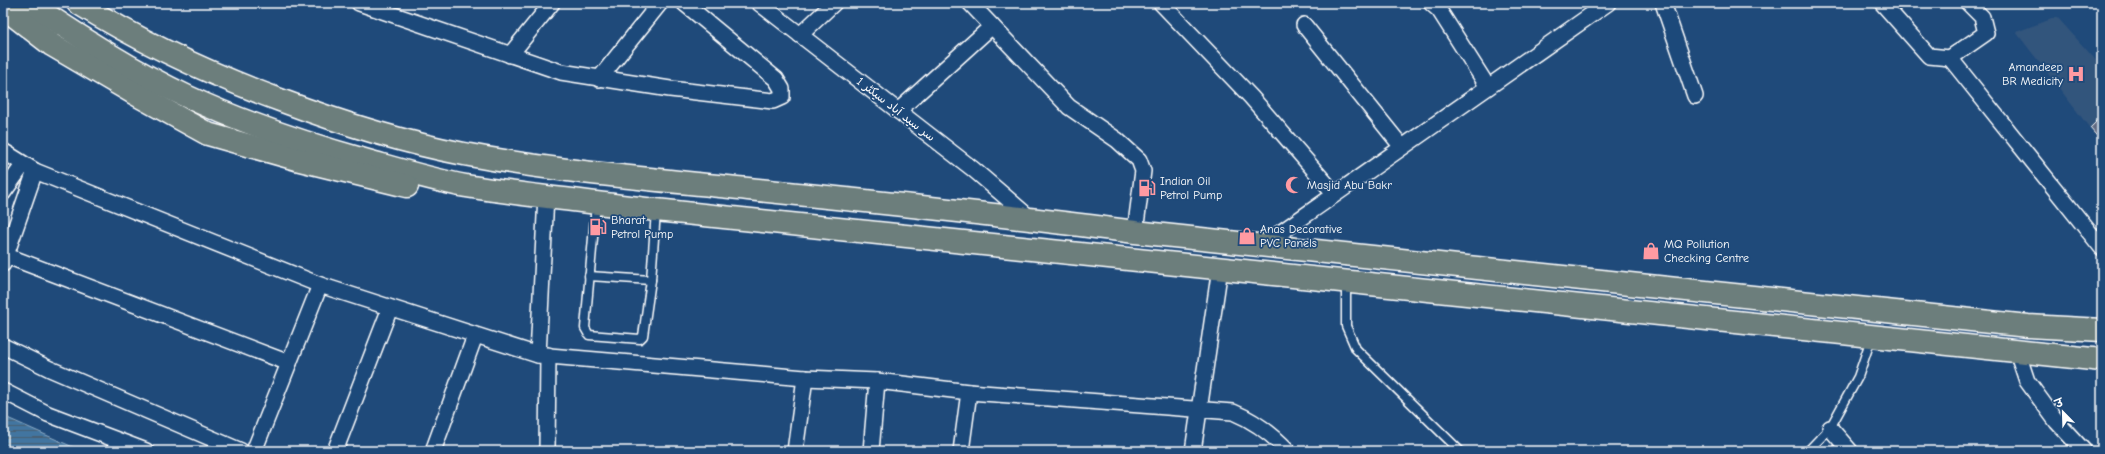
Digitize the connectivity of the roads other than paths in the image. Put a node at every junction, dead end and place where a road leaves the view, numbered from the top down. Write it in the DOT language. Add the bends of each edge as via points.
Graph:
graph roads {
  1 [pos="29,3"];
  2 [pos="78,3"];
  3 [pos="101,3"];
  4 [pos="359,3"];
  5 [pos="552,3"];
  6 [pos="660,3"];
  7 [pos="684,3"];
  8 [pos="759,3"];
  9 [pos="834,3"];
  10 [pos="970,3"];
  11 [pos="1161,3"];
  12 [pos="1431,3"];
  13 [pos="1608,3"];
  14 [pos="1663,3"];
  15 [pos="1882,3"];
  16 [pos="1968,3"];
  17 [pos="3,7"];
  18 [pos="1304,25"];
  19 [pos="992,26"];
  20 [pos="800,34"];
  21 [pos="510,55"];
  22 [pos="1950,58"];
  23 [pos="599,80"];
  24 [pos="1488,87"];
  25 [pos="1695,96"];
  26 [pos="898,111"];
  27 [pos="1402,147"];
  28 [pos="3,151"];
  29 [pos="504,161"];
  30 [pos="29,168"];
  31 [pos="500,190"];
  32 [pos="3,193"];
  33 [pos="1335,194"];
  34 [pos="546,196"];
  35 [pos="596,203"];
  36 [pos="656,210"];
  37 [pos="1030,218"];
  38 [pos="1135,232"];
  39 [pos="1263,245"];
  40 [pos="2102,248"];
  41 [pos="5,260"];
  42 [pos="1220,268"];
  43 [pos="589,276"];
  44 [pos="651,280"];
  45 [pos="1346,281"];
  46 [pos="320,285"];
  47 [pos="390,308"];
  48 [pos="2102,330"];
  49 [pos="475,336"];
  50 [pos="1872,336"];
  51 [pos="3,346"];
  52 [pos="2018,351"];
  53 [pos="543,355"];
  54 [pos="2102,360"];
  55 [pos="289,363"];
  56 [pos="805,378"];
  57 [pos="877,381"];
  58 [pos="3,391"];
  59 [pos="969,392"];
  60 [pos="1199,409"];
  61 [pos="1830,428"];
  62 [pos="1274,436"];
  63 [pos="146,451"];
  64 [pos="241,451"];
  65 [pos="254,451"];
  66 [pos="335,451"];
  67 [pos="433,451"];
  68 [pos="547,451"];
  69 [pos="795,451"];
  70 [pos="871,451"];
  71 [pos="961,451"];
  72 [pos="1193,451"];
  73 [pos="1272,451"];
  74 [pos="1288,451"];
  75 [pos="1460,451"];
  76 [pos="1808,451"];
  77 [pos="1850,451"];
  78 [pos="2084,451"];
  1 -- 31 [label="highway" via="84,40 154,80 234,116 354,158 465,185"];
  2 -- 29 [label="highway" via="150,46 238,84 387,137"];
  3 -- 29 [label="highway" via="126,19 233,72 401,126 469,144"];
  4 -- 21 [label="street"];
  5 -- 21 [label="street"];
  6 -- 23 [label="street"];
  7 -- 23 [label="street" via="776,78 782,89 782,97 773,101"];
  8 -- 20 [label="street, سر سید آباد سیکٹر 1"];
  9 -- 20 [label="street"];
  10 -- 19 [label="street"];
  11 -- 33 [label="street" via="1251,97"];
  12 -- 24 [label="street" via="1439,10"];
  13 -- 24 [label="street"];
  14 -- 25 [label="street"];
  15 -- 22 [label="street" via="1929,56"];
  16 -- 22 [label="street" via="1982,17 1986,33 1967,43"];
  17 -- 31 [label="highway" via="52,45 208,134 385,182 441,193"];
  18 -- 27 [label="street"];
  19 -- 26 [label="street"];
  19 -- 38 [label="street" via="1069,107 1117,140 1139,160 1143,171"];
  20 -- 26 [label="street, سر سید آباد سیکٹر 1"];
  21 -- 23 [label="street" via="561,72"];
  22 -- 40 [label="street"];
  24 -- 27 [label="street"];
  26 -- 37 [label="street, سر سید آباد سیکٹر 1" via="973,169"];
  27 -- 33 [label="street"];
  28 -- 30 [label="street"];
  29 -- 37 [label="highway"];
  30 -- 32 [label="street"];
  30 -- 41 [label="street"];
  30 -- 46 [label="street"];
  31 -- 34 [label="highway"];
  33 -- 39 [label="street"];
  34 -- 35 [label="highway"];
  34 -- 53 [label="street"];
  35 -- 36 [label="highway"];
  35 -- 43 [label="lane"];
  36 -- 42 [label="highway"];
  36 -- 44 [label="lane"];
  37 -- 38 [label="highway"];
  38 -- 39 [label="highway"];
  39 -- 48 [label="highway" via="2028,326"];
  41 -- 55 [label="street"];
  42 -- 45 [label="highway"];
  42 -- 60 [label="street"];
  43 -- 44 [label="lane"];
  43 -- 44 [label="lane" via="585,328 589,335 640,339 644,336"];
  45 -- 50 [label="highway"];
  45 -- 75 [label="lane" via="1346,326 1356,349"];
  46 -- 47 [label="street"];
  46 -- 55 [label="street"];
  47 -- 49 [label="street"];
  47 -- 66 [label="street"];
  49 -- 53 [label="street"];
  49 -- 67 [label="street"];
  50 -- 52 [label="highway"];
  50 -- 61 [label="lane" via="1858,377"];
  51 -- 64 [label="street" via="50,369"];
  52 -- 54 [label="highway"];
  52 -- 78 [label="street" via="2027,382 2057,422"];
  53 -- 56 [label="street"];
  53 -- 68 [label="street"];
  55 -- 65 [label="street"];
  56 -- 57 [label="street"];
  56 -- 69 [label="street"];
  57 -- 59 [label="street"];
  57 -- 70 [label="street"];
  58 -- 63 [label="street" via="48,414"];
  59 -- 60 [label="street"];
  59 -- 71 [label="street"];
  60 -- 62 [label="street" via="1233,412 1250,419"];
  60 -- 72 [label="street"];
  61 -- 76 [label="lane"];
  61 -- 77 [label="street"];
  62 -- 73 [label="street"];
  62 -- 74 [label="street"];
}
